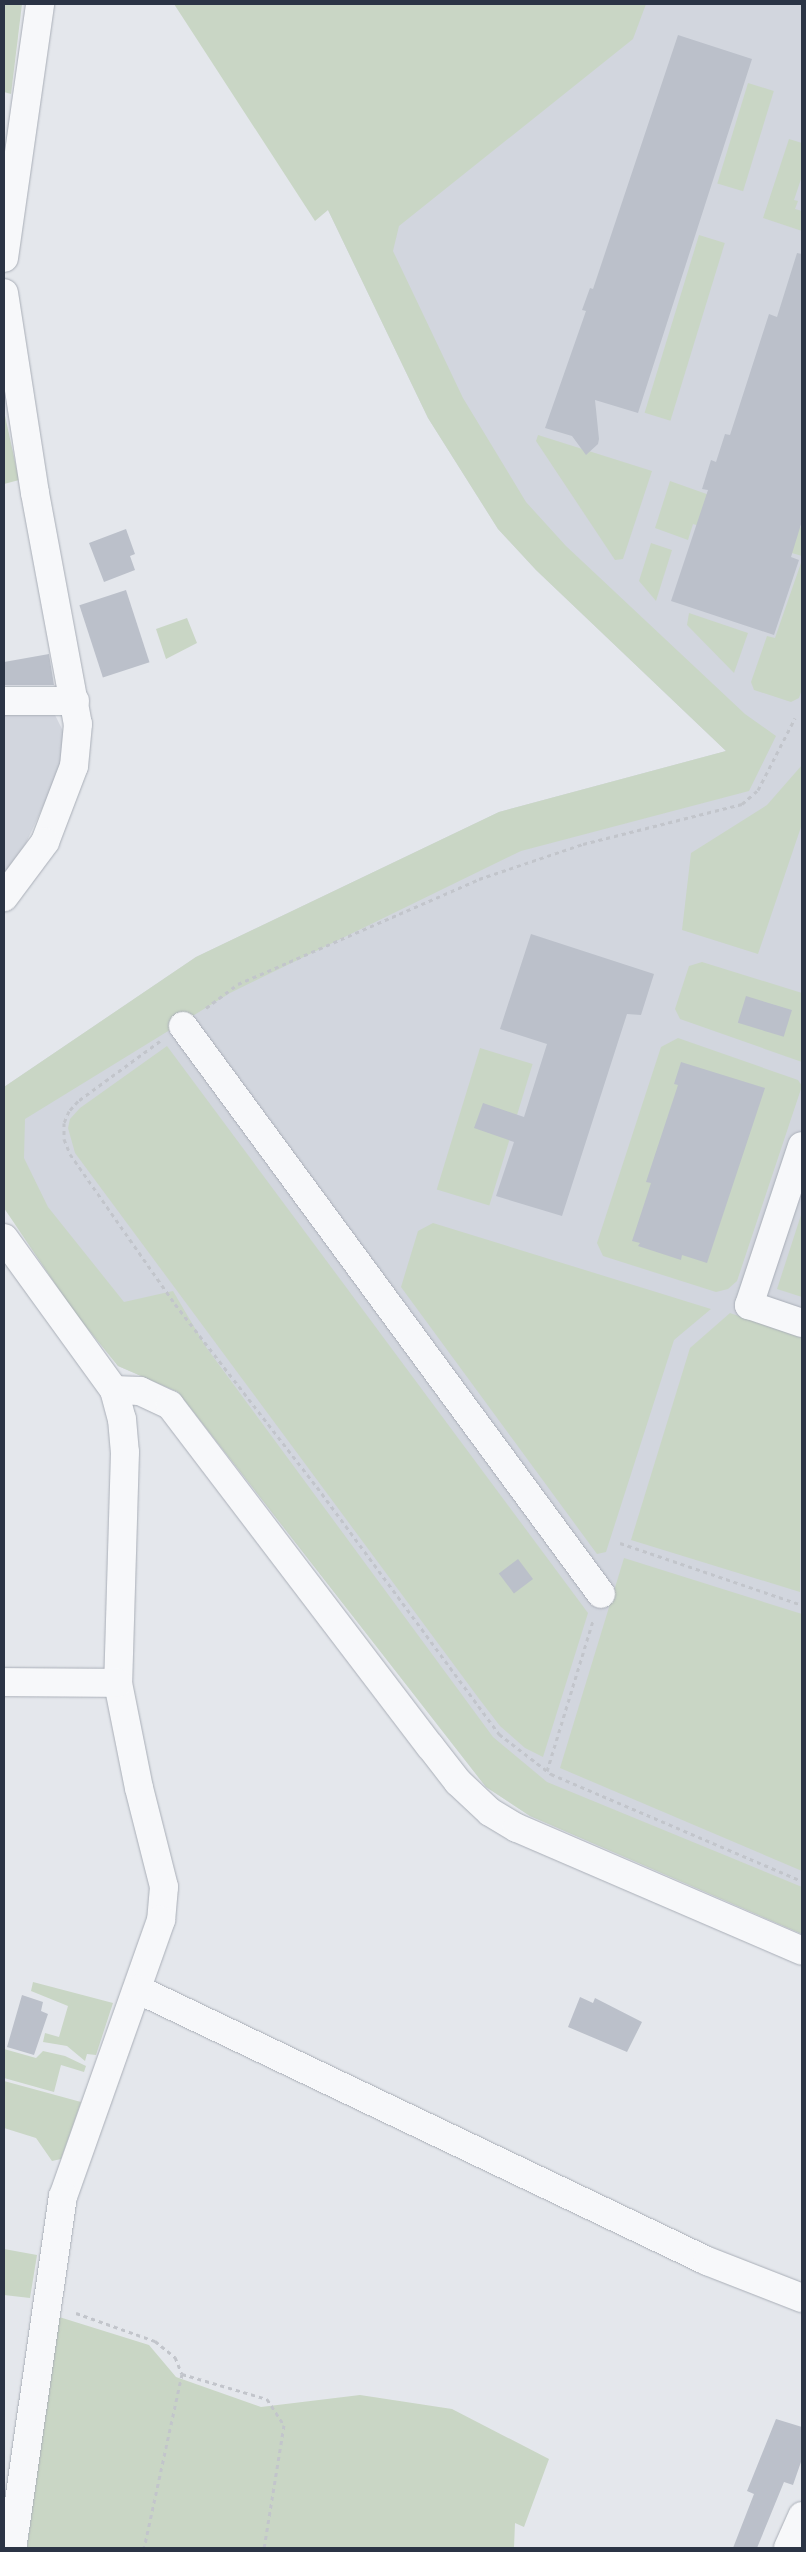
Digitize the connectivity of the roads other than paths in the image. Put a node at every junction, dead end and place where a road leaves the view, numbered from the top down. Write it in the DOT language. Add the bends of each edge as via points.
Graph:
graph roads {
  1 [pos="40,4"];
  2 [pos="4,258"];
  3 [pos="4,293"];
  4 [pos="75,701"];
  5 [pos="4,702"];
  6 [pos="4,897"];
  7 [pos="182,1026"];
  8 [pos="802,1146"];
  9 [pos="6,1243"];
  10 [pos="802,1323"];
  11 [pos="114,1390"];
  12 [pos="601,1594"];
  13 [pos="4,1682"];
  14 [pos="118,1683"];
  15 [pos="802,1951"];
  16 [pos="137,1989"];
  17 [pos="802,2298"];
  18 [pos="12,2548"];
  1 -- 2 [label="street"];
  3 -- 4 [label="street" via="35,493"];
  4 -- 5 [label="street"];
  4 -- 6 [label="street" via="77,740 74,766 62,800 45,842"];
  7 -- 12 [label="street"];
  8 -- 10 [label="street" via="749,1305"];
  9 -- 11 [label="street"];
  11 -- 14 [label="street" via="122,1419 125,1452"];
  11 -- 15 [label="street" via="140,1391 170,1405 458,1782 490,1812 517,1828"];
  13 -- 14 [label="street"];
  14 -- 16 [label="street" via="139,1788 164,1887 161,1920"];
  16 -- 17 [label="street" via="707,2261"];
  16 -- 18 [label="street" via="63,2196"];
}
